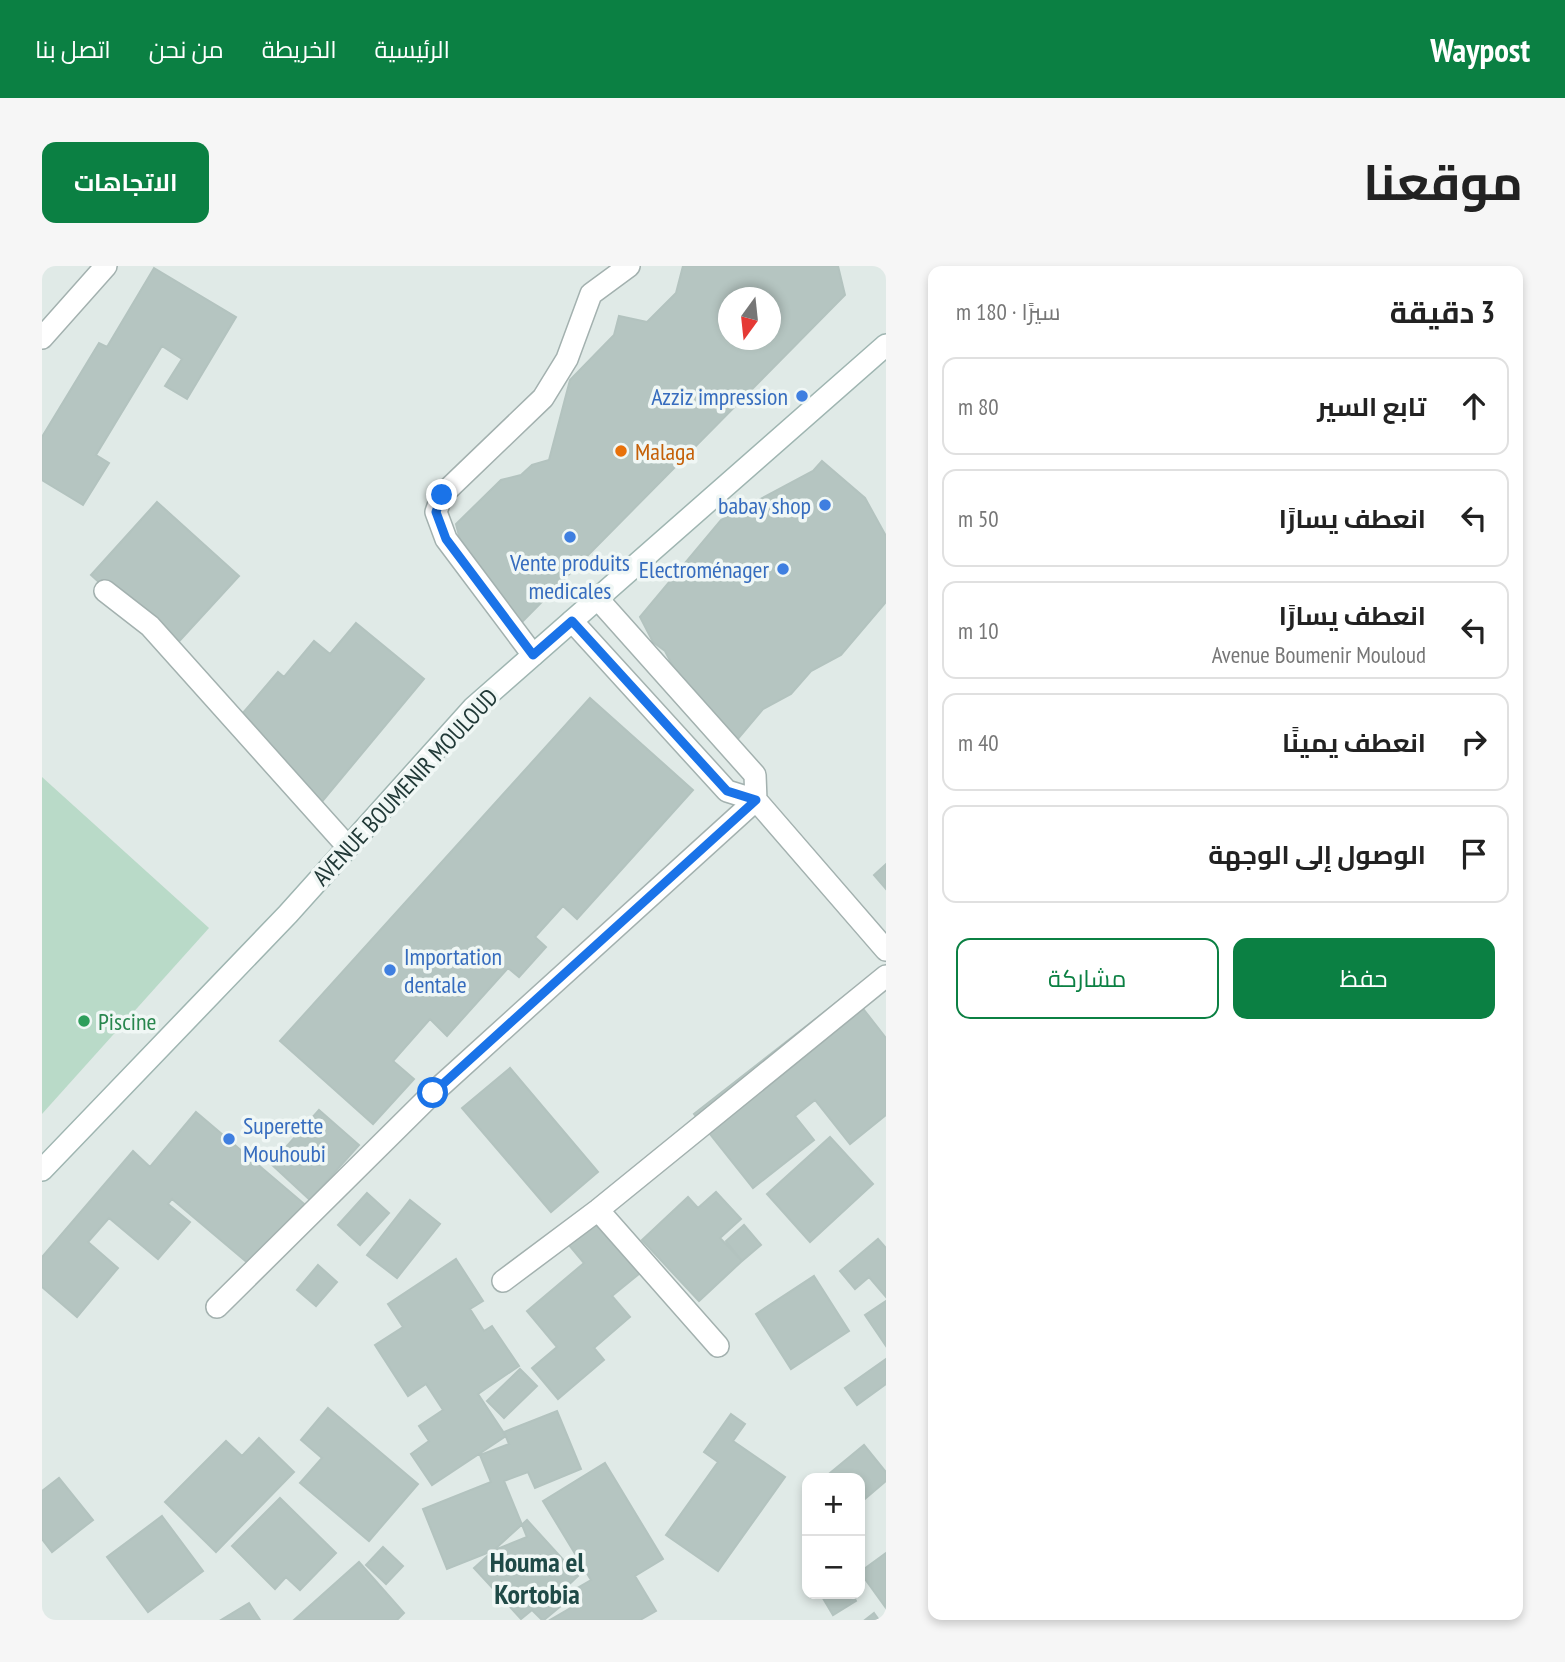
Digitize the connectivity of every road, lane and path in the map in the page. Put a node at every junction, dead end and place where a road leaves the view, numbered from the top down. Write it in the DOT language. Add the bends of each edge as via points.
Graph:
graph roads {
  1 [pos="106,266"];
  2 [pos="629,266"];
  3 [pos="42,338"];
  4 [pos="886,345"];
  5 [pos="106,591"];
  6 [pos="597,598"];
  7 [pos="572,621"];
  8 [pos="533,655"];
  9 [pos="756,800"];
  10 [pos="348,847"];
  11 [pos="886,950"];
  12 [pos="886,976"];
  13 [pos="42,1170"];
  14 [pos="598,1210"];
  15 [pos="503,1281"];
  16 [pos="217,1307"];
  17 [pos="718,1346"];
  1 -- 3 [label="street"];
  2 -- 8 [label="street" via="591,294 567,359 543,398 442,495 436,512 446,539"];
  4 -- 6 [label="street, AVENUE BOUMENIR MOULOUD"];
  5 -- 10 [label="street" via="150,626"];
  6 -- 7 [label="street, AVENUE BOUMENIR MOULOUD"];
  6 -- 9 [label="street" via="755,775"];
  7 -- 8 [label="street, AVENUE BOUMENIR MOULOUD"];
  7 -- 9 [label="street" via="727,791"];
  8 -- 10 [label="street, AVENUE BOUMENIR MOULOUD" via="473,708"];
  9 -- 11 [label="street"];
  9 -- 16 [label="street" via="433,1093"];
  10 -- 13 [label="street, AVENUE BOUMENIR MOULOUD"];
  12 -- 14 [label="street"];
  14 -- 15 [label="street"];
  14 -- 17 [label="street"];
}
